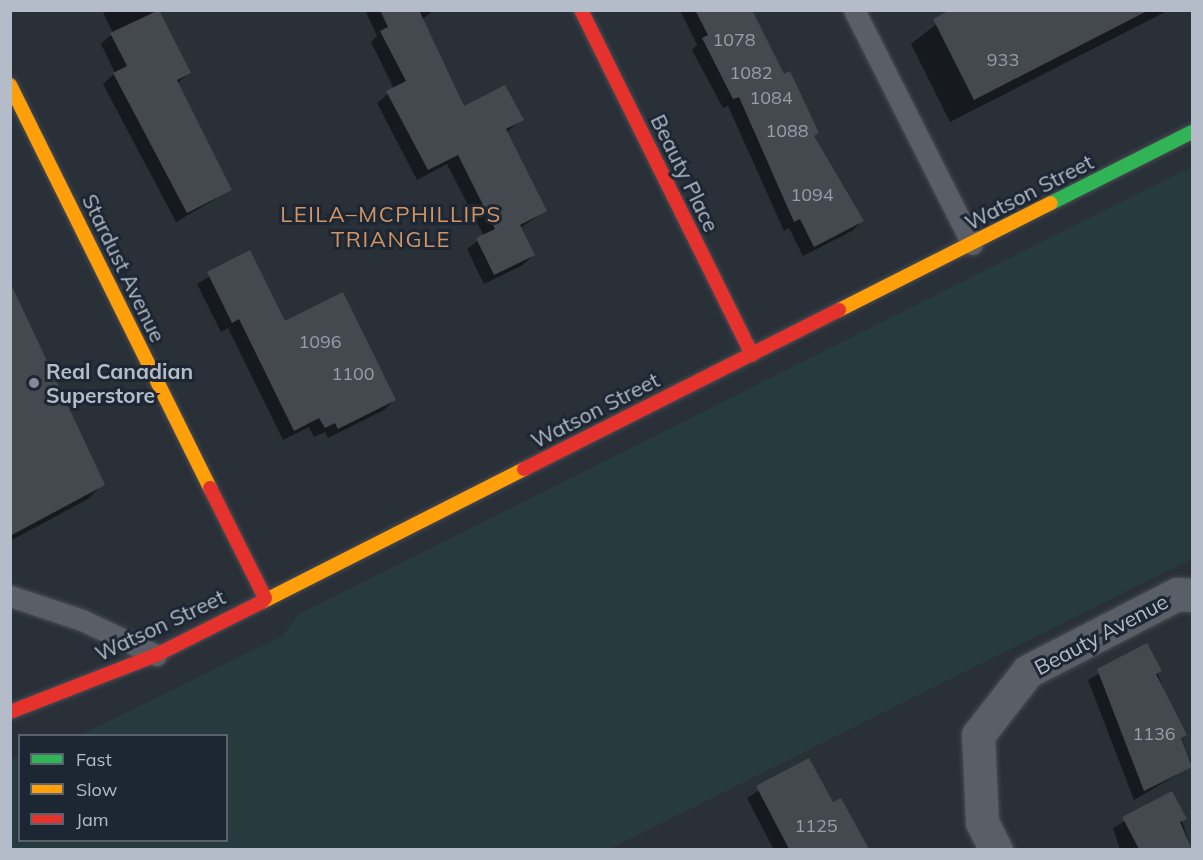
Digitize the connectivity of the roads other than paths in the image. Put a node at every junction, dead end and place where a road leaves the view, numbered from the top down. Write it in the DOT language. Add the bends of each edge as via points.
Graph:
graph roads {
  1 [pos="581,10"];
  2 [pos="854,10"];
  3 [pos="10,85"];
  4 [pos="1192,132"];
  5 [pos="972,244"];
  6 [pos="752,355"];
  7 [pos="1192,595"];
  8 [pos="10,596"];
  9 [pos="264,598"];
  10 [pos="156,655"];
  11 [pos="10,712"];
  12 [pos="996,849"];
  1 -- 6 [label="street, Beauty Place"];
  2 -- 5 [label="lane"];
  3 -- 9 [label="street, Stardust Avenue"];
  4 -- 5 [label="street, Watson Street"];
  5 -- 6 [label="street, Watson Street"];
  6 -- 9 [label="street, Watson Street"];
  7 -- 12 [label="street, Beauty Avenue" via="1177,594 1028,671 978,735 982,822"];
  8 -- 10 [label="lane" via="82,620"];
  9 -- 10 [label="street, Watson Street"];
  10 -- 11 [label="street, Watson Street"];
}
